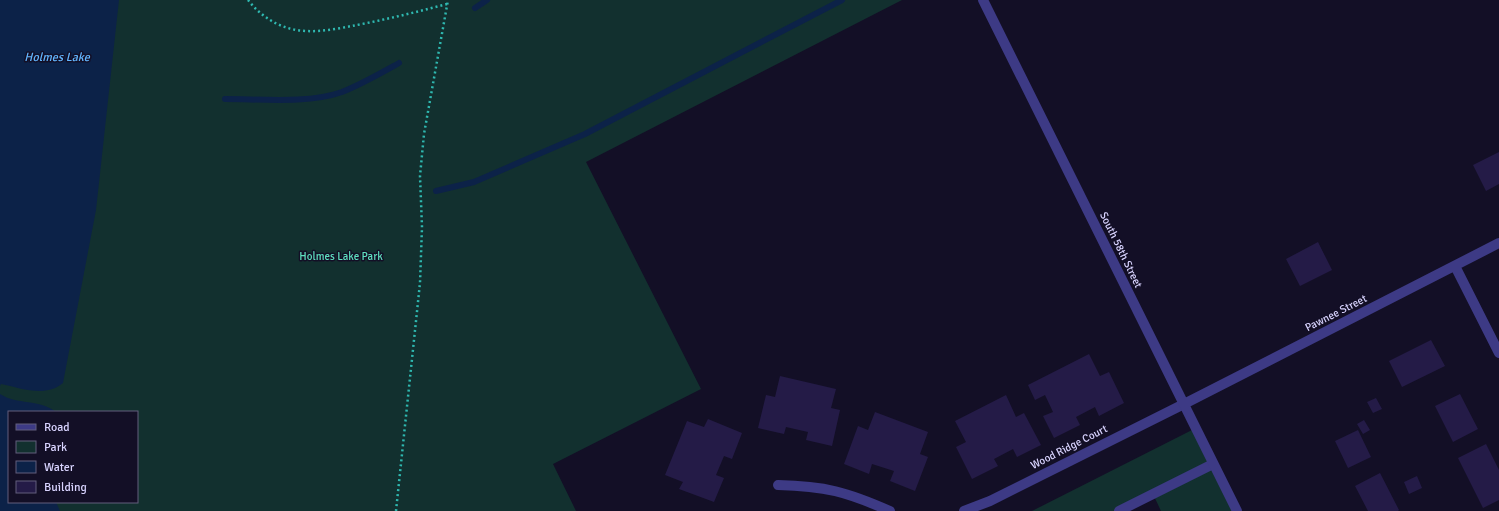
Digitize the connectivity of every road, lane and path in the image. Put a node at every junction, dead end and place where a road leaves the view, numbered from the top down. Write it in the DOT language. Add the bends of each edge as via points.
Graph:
graph roads {
  1 [pos="248,0"];
  2 [pos="448,0"];
  3 [pos="983,0"];
  4 [pos="447,4"];
  5 [pos="1499,243"];
  6 [pos="1454,266"];
  7 [pos="1499,353"];
  8 [pos="1184,404"];
  9 [pos="1213,464"];
  10 [pos="778,485"];
  11 [pos="396,511"];
  12 [pos="890,511"];
  13 [pos="964,511"];
  14 [pos="1119,511"];
  15 [pos="1237,511"];
  1 -- 4 [label="path" via="272,22 306,31 335,29"];
  2 -- 4 [label="path"];
  3 -- 8 [label="street, South 58th Street"];
  4 -- 11 [label="path" via="424,134 420,176 420,283"];
  5 -- 6 [label="street, Pawnee Street"];
  6 -- 7 [label="street"];
  6 -- 8 [label="street, Pawnee Street"];
  8 -- 9 [label="street, South 58th Street"];
  8 -- 13 [label="street, Wood Ridge Court" via="990,501"];
  9 -- 14 [label="street"];
  9 -- 15 [label="street, South 58th Street"];
  10 -- 12 [label="street" via="837,490"];
}
